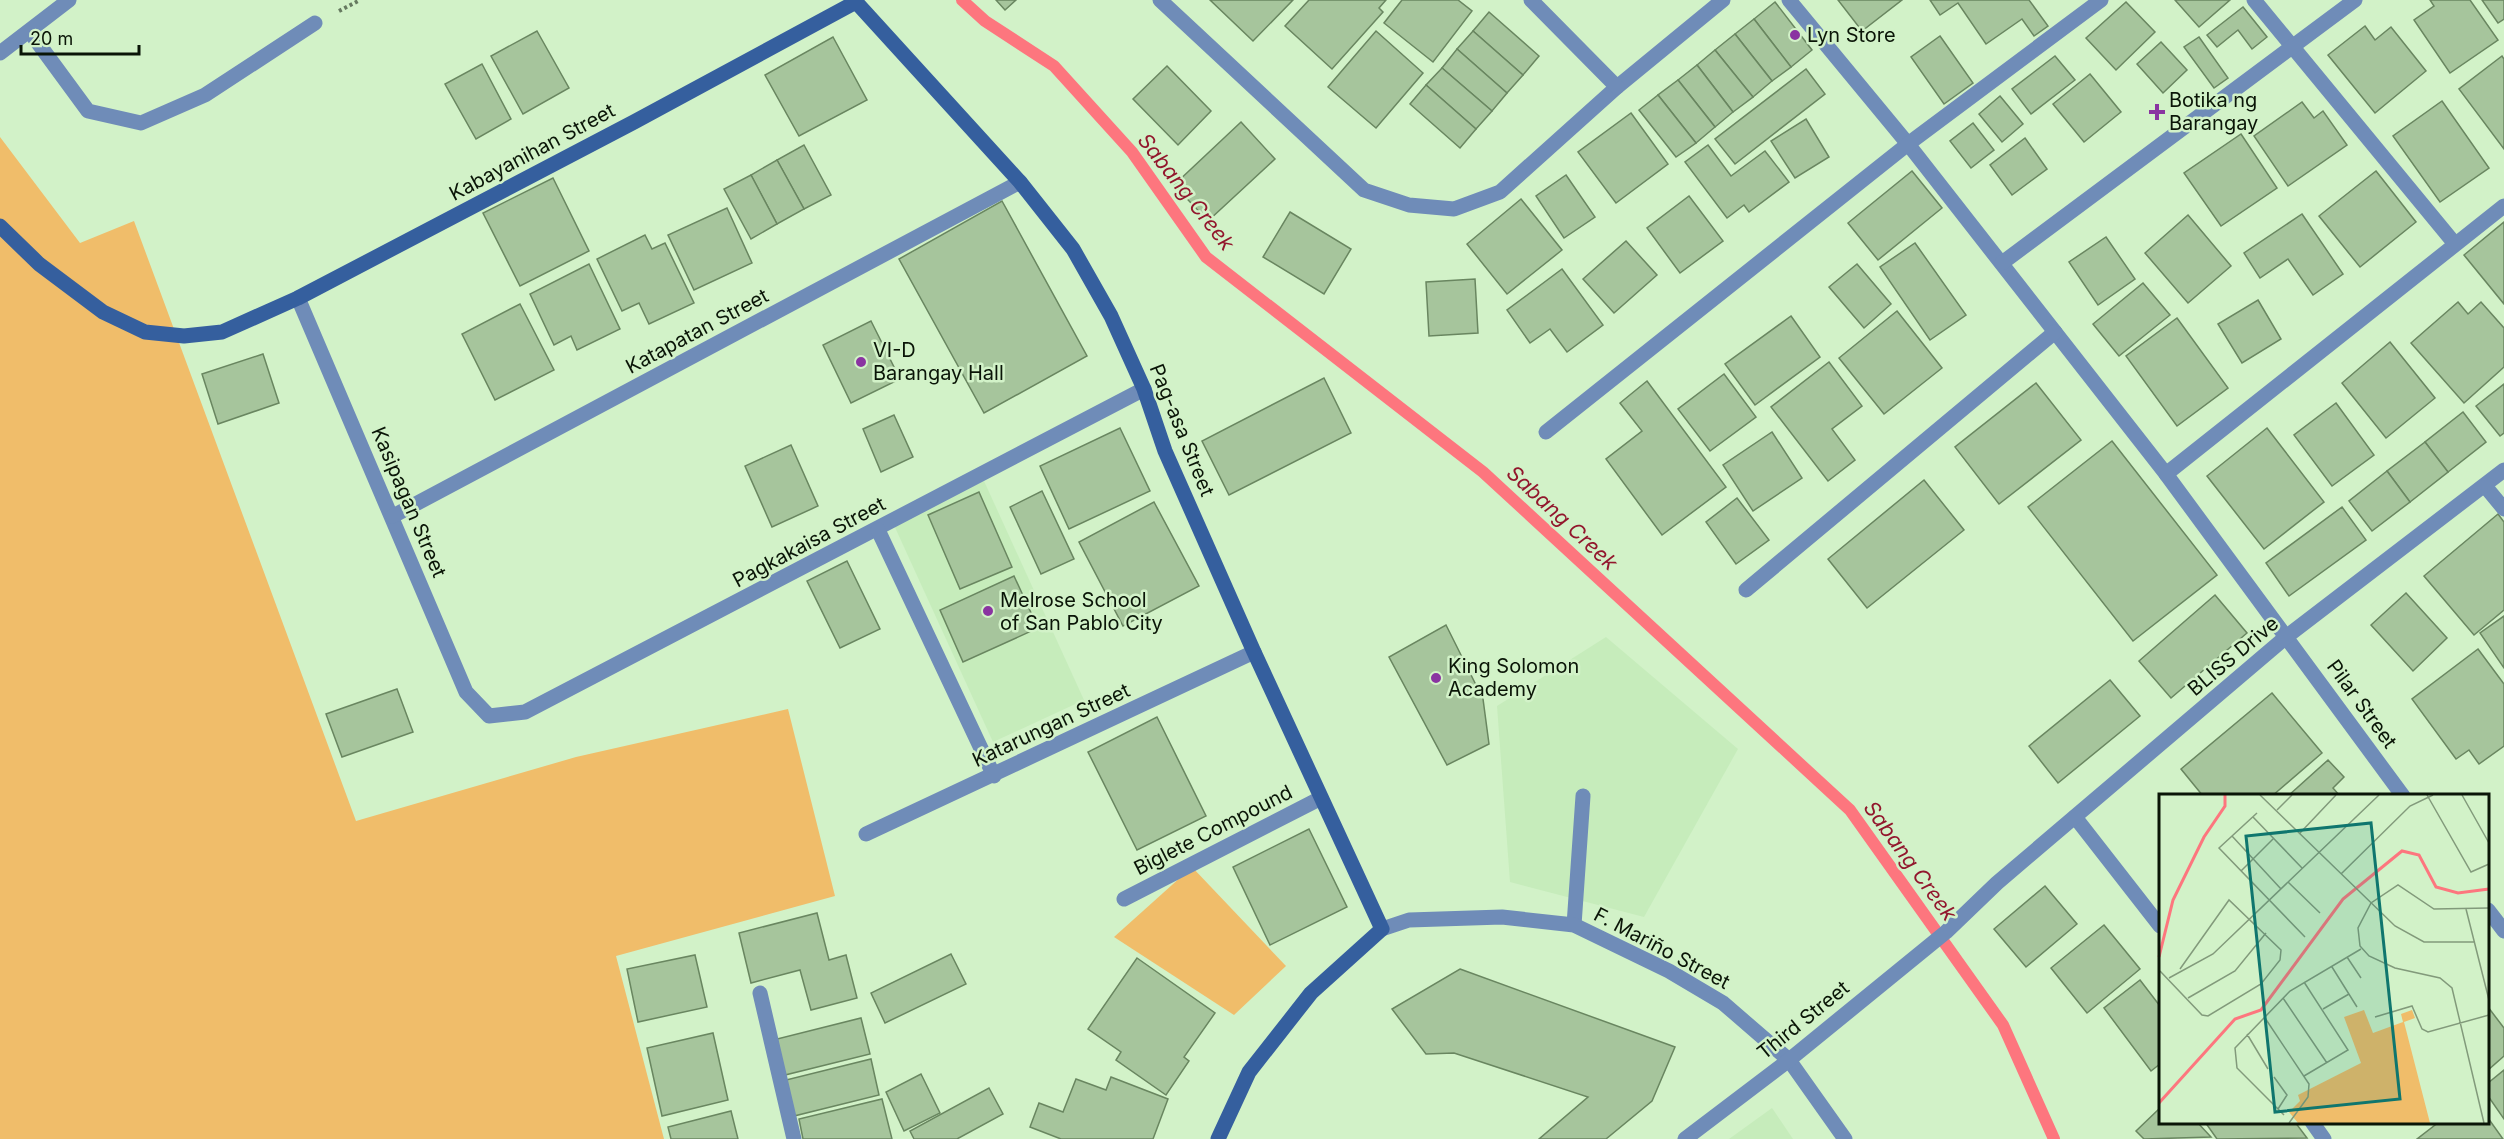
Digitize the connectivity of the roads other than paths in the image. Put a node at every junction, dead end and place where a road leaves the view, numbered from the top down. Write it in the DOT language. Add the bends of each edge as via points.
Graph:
graph roads {
  1 [pos="69,0"];
  2 [pos="1160,0"];
  3 [pos="1531,0"];
  4 [pos="1723,0"];
  5 [pos="1789,0"];
  6 [pos="2101,0"];
  7 [pos="2254,0"];
  8 [pos="2355,0"];
  9 [pos="855,1"];
  10 [pos="315,23"];
  11 [pos="30,32"];
  12 [pos="2293,48"];
  13 [pos="0,53"];
  14 [pos="1617,87"];
  15 [pos="1908,144"];
  16 [pos="1020,182"];
  17 [pos="2504,206"];
  18 [pos="0,226"];
  19 [pos="2455,244"];
  20 [pos="2002,263"];
  21 [pos="298,298"];
  22 [pos="2055,332"];
  23 [pos="1144,389"];
  24 [pos="1546,432"];
  25 [pos="2504,470"];
  26 [pos="2166,474"];
  27 [pos="2485,486"];
  28 [pos="2504,509"];
  29 [pos="393,516"];
  30 [pos="878,530"];
  31 [pos="1746,590"];
  32 [pos="2286,638"];
  33 [pos="1254,652"];
  34 [pos="489,716"];
  35 [pos="994,776"];
  36 [pos="2402,794"];
  37 [pos="1583,796"];
  38 [pos="1321,798"];
  39 [pos="2075,817"];
  40 [pos="866,834"];
  41 [pos="1997,883"];
  42 [pos="1124,899"];
  43 [pos="2489,912"];
  44 [pos="1574,925"];
  45 [pos="2159,925"];
  46 [pos="1382,929"];
  47 [pos="2504,931"];
  48 [pos="760,993"];
  49 [pos="1789,1060"];
  50 [pos="2313,1124"];
  51 [pos="794,1139"];
  52 [pos="1218,1139"];
  53 [pos="1685,1139"];
  54 [pos="1845,1139"];
  55 [pos="2324,1139"];
  1 -- 11 [label="street"];
  2 -- 14 [label="street" via="1364,190 1409,205 1454,208 1500,192"];
  3 -- 14 [label="street"];
  4 -- 14 [label="street"];
  5 -- 15 [label="street, Pilar Street"];
  6 -- 15 [label="street"];
  7 -- 12 [label="street"];
  8 -- 12 [label="street"];
  9 -- 16 [label="street, Pag-asa Street"];
  9 -- 21 [label="street, Kabayanihan Street"];
  10 -- 11 [label="street" via="205,95 141,123 88,111"];
  11 -- 13 [label="street"];
  12 -- 19 [label="street"];
  12 -- 20 [label="street"];
  15 -- 20 [label="street, Pilar Street"];
  15 -- 24 [label="street"];
  16 -- 23 [label="street, Pag-asa Street" via="1073,249 1111,316"];
  16 -- 29 [label="street, Katapatan Street"];
  17 -- 19 [label="street"];
  18 -- 21 [label="street, Kabayanihan Street" via="39,264 103,312 144,332 184,336 222,332"];
  19 -- 26 [label="street"];
  20 -- 22 [label="street, Pilar Street"];
  21 -- 29 [label="street, Kasipagan Street"];
  22 -- 26 [label="street, Pilar Street"];
  22 -- 31 [label="street"];
  23 -- 30 [label="street, Pagkakaisa Street"];
  23 -- 33 [label="street, Pag-asa Street" via="1165,451"];
  25 -- 27 [label="street, BLISS Drive"];
  26 -- 32 [label="street, Pilar Street"];
  27 -- 28 [label="street"];
  27 -- 32 [label="street, BLISS Drive"];
  29 -- 34 [label="street, Kasipagan Street" via="466,692"];
  30 -- 34 [label="street, Pagkakaisa Street" via="525,712"];
  30 -- 35 [label="street"];
  32 -- 36 [label="street, Pilar Street"];
  32 -- 39 [label="street, BLISS Drive"];
  33 -- 35 [label="street, Katarungan Street"];
  33 -- 38 [label="street, Pag-asa Street"];
  35 -- 40 [label="street, Katarungan Street"];
  37 -- 44 [label="street"];
  38 -- 42 [label="street, Biglete Compound"];
  38 -- 46 [label="street, Pag-asa Street"];
  39 -- 41 [label="street, BLISS Drive"];
  39 -- 45 [label="street"];
  41 -- 49 [label="street, Third Street" via="1946,932"];
  43 -- 47 [label="street"];
  44 -- 46 [label="street, F. Mariño Street" via="1502,917 1409,920"];
  44 -- 49 [label="street, F. Mariño Street" via="1669,971 1723,1003"];
  46 -- 52 [label="street, F. Mariño Street" via="1311,993 1250,1072"];
  48 -- 51 [label="street"];
  49 -- 53 [label="street, Third Street"];
  49 -- 54 [label="street, F. Mariño Street"];
  50 -- 55 [label="street"];
}
